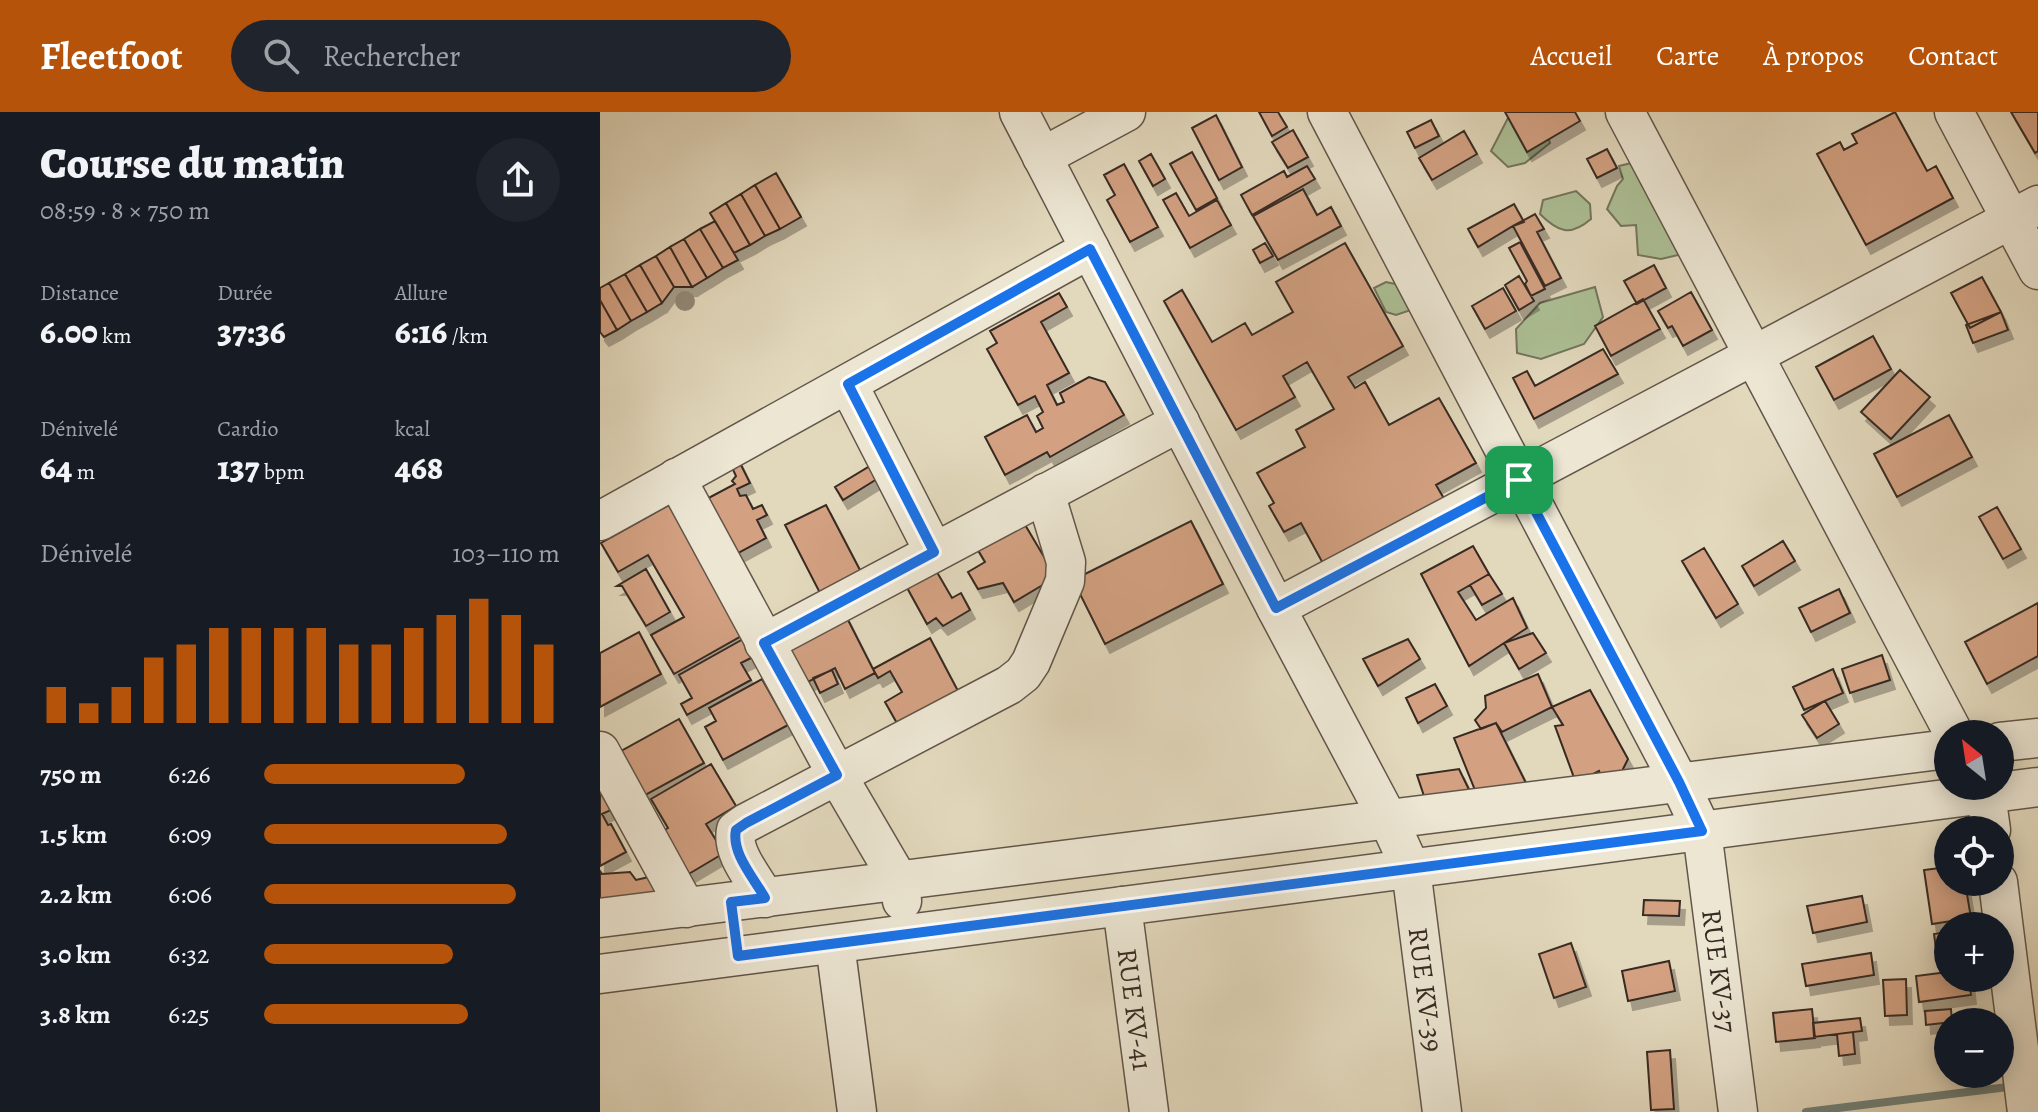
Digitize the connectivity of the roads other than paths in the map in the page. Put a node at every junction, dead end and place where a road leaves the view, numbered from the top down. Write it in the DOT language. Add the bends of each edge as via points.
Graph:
graph roads {
  1 [pos="1019,112"];
  2 [pos="1126,112"];
  3 [pos="1327,112"];
  4 [pos="1625,112"];
  5 [pos="1954,112"];
  6 [pos="1042,157"];
  7 [pos="2024,212"];
  8 [pos="1090,249"];
  9 [pos="2038,270"];
  10 [pos="1754,356"];
  11 [pos="848,384"];
  12 [pos="1180,422"];
  13 [pos="676,478"];
  14 [pos="1519,480"];
  15 [pos="1045,493"];
  16 [pos="600,521"];
  17 [pos="934,552"];
  18 [pos="1276,608"];
  19 [pos="764,643"];
  20 [pos="1947,720"];
  21 [pos="2038,738"];
  22 [pos="2014,741"];
  23 [pos="600,751"];
  24 [pos="1934,751"];
  25 [pos="837,775"];
  26 [pos="1679,782"];
  27 [pos="2038,787"];
  28 [pos="1986,803"];
  29 [pos="1388,819"];
  30 [pos="1702,831"];
  31 [pos="1151,849"];
  32 [pos="1411,869"];
  33 [pos="899,881"];
  34 [pos="2000,896"];
  35 [pos="748,900"];
  36 [pos="1140,904"];
  37 [pos="686,908"];
  38 [pos="609,917"];
  39 [pos="907,935"];
  40 [pos="835,944"];
  41 [pos="738,956"];
  42 [pos="613,973"];
  43 [pos="857,1112"];
  44 [pos="1149,1112"];
  45 [pos="1442,1112"];
  46 [pos="1738,1112"];
  47 [pos="2027,1112"];
  1 -- 6 [label="street, RUE KV-39"];
  2 -- 6 [label="street"];
  3 -- 14 [label="street, RUE KV-37"];
  4 -- 10 [label="street"];
  5 -- 7 [label="street"];
  6 -- 8 [label="street, RUE KV-39"];
  7 -- 9 [label="street"];
  7 -- 10 [label="street"];
  8 -- 11 [label="street"];
  8 -- 12 [label="street, RUE KV-39"];
  10 -- 14 [label="street"];
  10 -- 20 [label="street"];
  11 -- 13 [label="street"];
  11 -- 17 [label="street"];
  12 -- 15 [label="street"];
  12 -- 18 [label="street, RUE KV-39"];
  13 -- 16 [label="street"];
  13 -- 19 [label="street"];
  14 -- 18 [label="street"];
  14 -- 26 [label="street, RUE KV-37"];
  15 -- 17 [label="street"];
  15 -- 25 [label="street" via="1066,573 1023,674"];
  17 -- 19 [label="street"];
  18 -- 29 [label="street, RUE KV-39"];
  19 -- 25 [label="street"];
  21 -- 22 [label="street"];
  23 -- 37 [label="street"];
  24 -- 26 [label="street"];
  25 -- 33 [label="street"];
  25 -- 35 [label="street" via="736,830"];
  26 -- 29 [label="street"];
  26 -- 30 [label="street, RUE KV-37"];
  27 -- 28 [label="street"];
  28 -- 30 [label="street"];
  29 -- 31 [label="street"];
  29 -- 32 [label="street, RUE KV-39"];
  30 -- 32 [label="street"];
  30 -- 46 [label="street, RUE KV-37"];
  31 -- 33 [label="street"];
  31 -- 36 [label="street, RUE KV-41"];
  32 -- 36 [label="street"];
  32 -- 45 [label="street, RUE KV-39"];
  33 -- 35 [label="street"];
  33 -- 39 [label="street"];
  34 -- 47 [label="street"];
  35 -- 37 [label="street"];
  35 -- 41 [label="street"];
  36 -- 39 [label="street"];
  36 -- 44 [label="street, RUE KV-41"];
  37 -- 38 [label="street"];
  38 -- 42 [label="street"];
  39 -- 40 [label="street"];
  40 -- 41 [label="street"];
  40 -- 43 [label="street"];
  41 -- 42 [label="street"];
}
